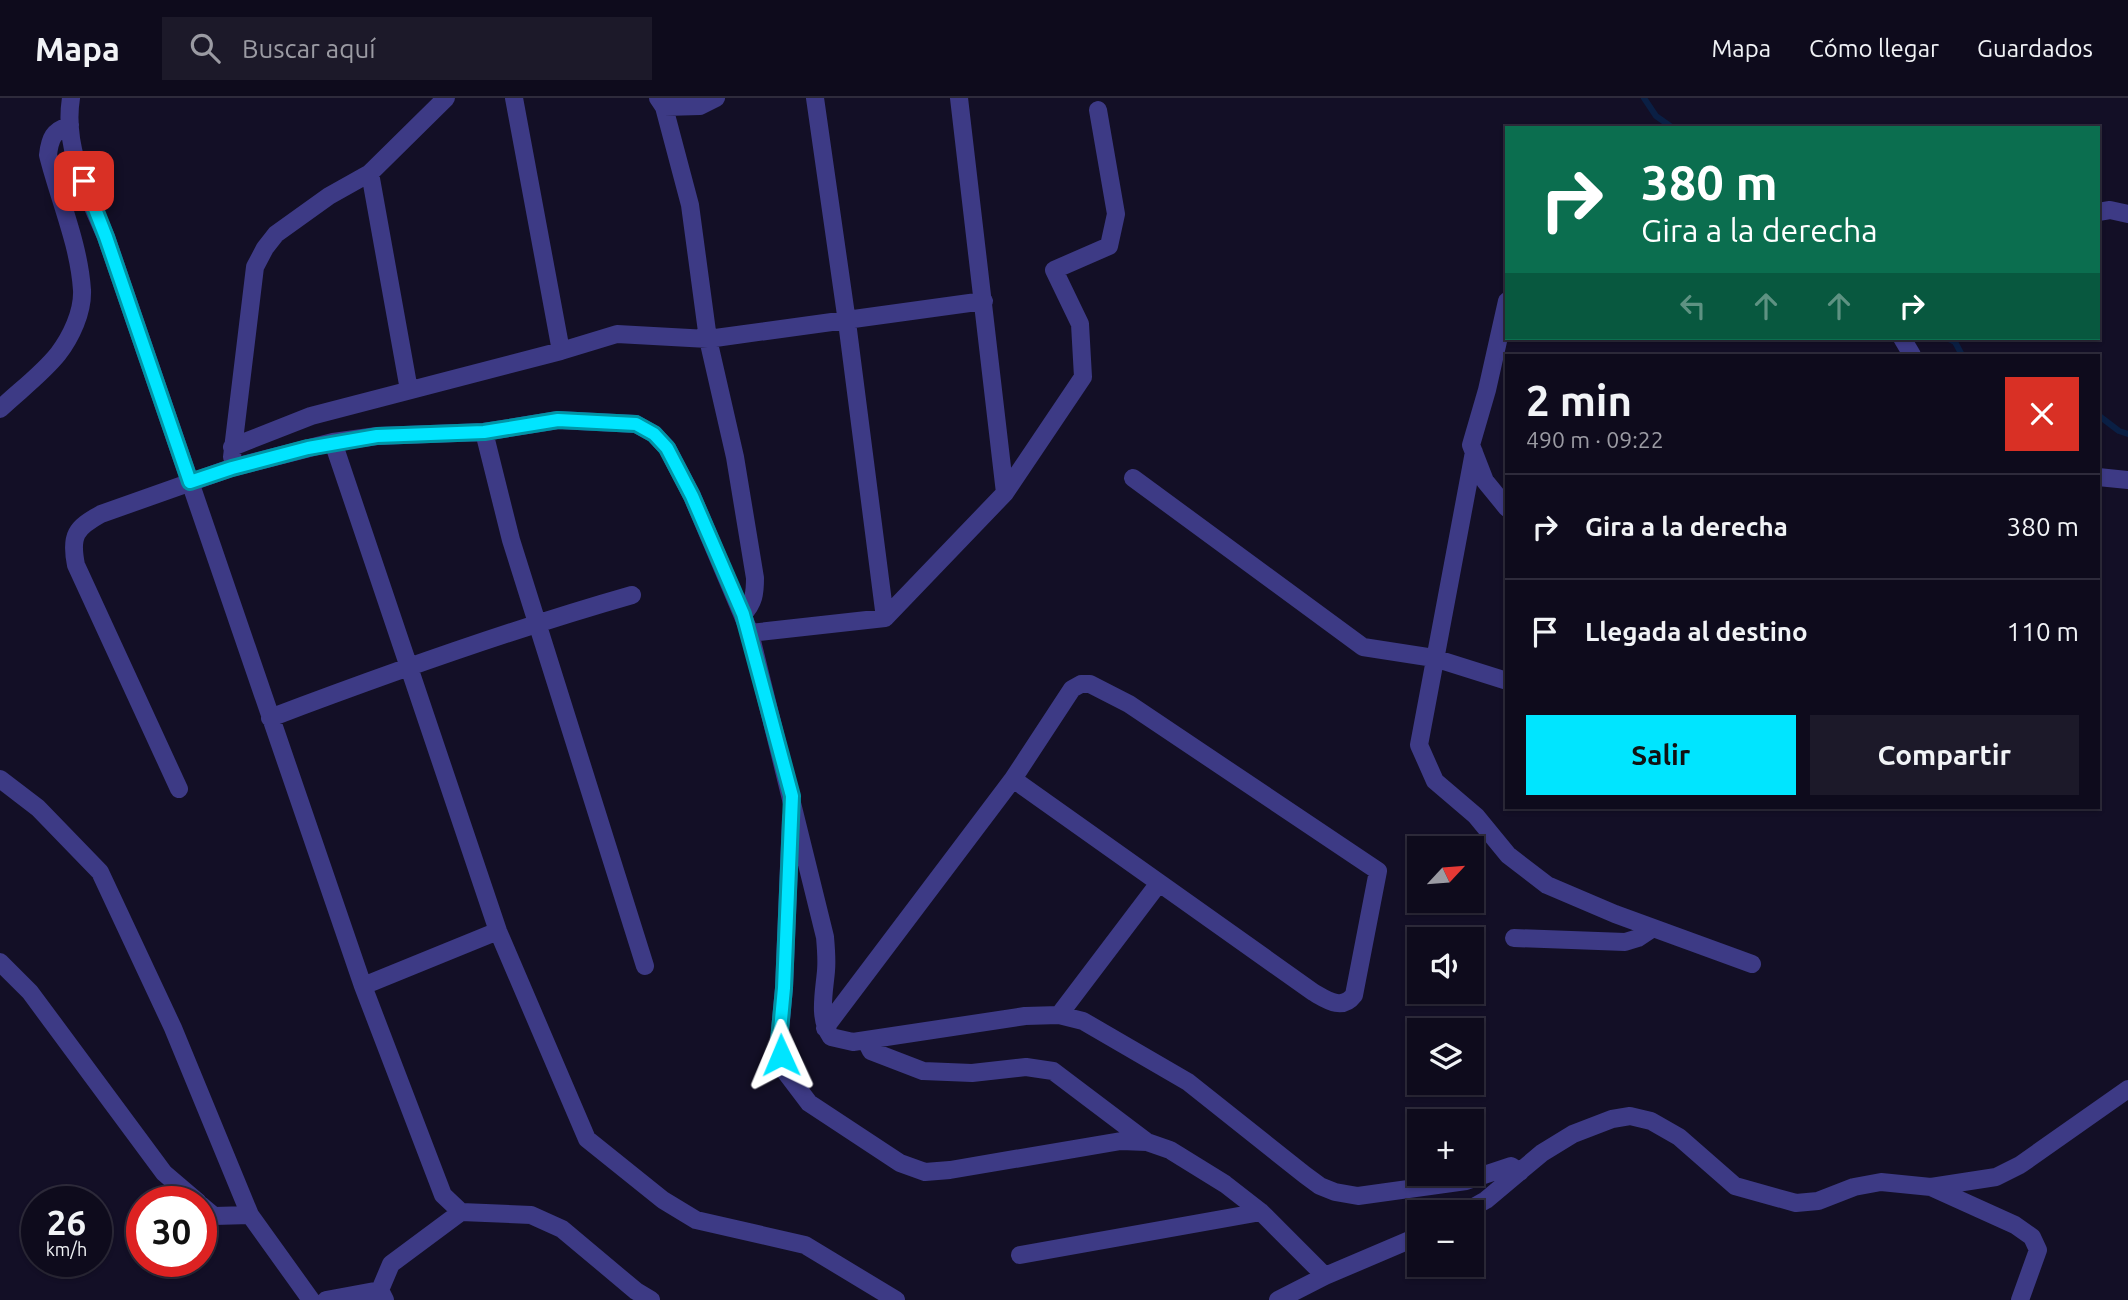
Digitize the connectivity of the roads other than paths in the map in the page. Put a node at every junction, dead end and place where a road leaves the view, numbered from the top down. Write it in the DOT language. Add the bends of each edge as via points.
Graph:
graph roads {
  1 [pos="71,98"];
  2 [pos="446,98"];
  3 [pos="514,98"];
  4 [pos="716,98"];
  5 [pos="815,98"];
  6 [pos="960,98"];
  7 [pos="661,102"];
  8 [pos="1098,110"];
  9 [pos="70,125"];
  10 [pos="370,173"];
  11 [pos="2100,212"];
  12 [pos="2128,214"];
  13 [pos="985,301"];
  14 [pos="1505,310"];
  15 [pos="847,322"];
  16 [pos="708,340"];
  17 [pos="561,351"];
  18 [pos="409,390"];
  19 [pos="0,410"];
  20 [pos="484,432"];
  21 [pos="334,442"];
  22 [pos="232,447"];
  23 [pos="1474,452"];
  24 [pos="232,468"];
  25 [pos="2100,477"];
  26 [pos="1133,478"];
  27 [pos="2128,480"];
  28 [pos="190,482"];
  29 [pos="1005,493"];
  30 [pos="1505,506"];
  31 [pos="632,595"];
  32 [pos="743,614"];
  33 [pos="885,618"];
  34 [pos="538,622"];
  35 [pos="750,633"];
  36 [pos="1434,658"];
  37 [pos="409,666"];
  38 [pos="1505,680"];
  39 [pos="270,718"];
  40 [pos="0,779"];
  41 [pos="1013,779"];
  42 [pos="179,789"];
  43 [pos="792,796"];
  44 [pos="1159,883"];
  45 [pos="1653,928"];
  46 [pos="498,931"];
  47 [pos="1514,938"];
  48 [pos="0,962"];
  49 [pos="1752,964"];
  50 [pos="645,966"];
  51 [pos="363,986"];
  52 [pos="1059,1015"];
  53 [pos="825,1028"];
  54 [pos="866,1041"];
  55 [pos="2128,1089"];
  56 [pos="1147,1142"];
  57 [pos="1520,1172"];
  58 [pos="179,1186"];
  59 [pos="1931,1187"];
  60 [pos="1484,1201"];
  61 [pos="461,1212"];
  62 [pos="1261,1212"];
  63 [pos="250,1215"];
  64 [pos="217,1216"];
  65 [pos="1407,1241"];
  66 [pos="1020,1255"];
  67 [pos="1325,1276"];
  68 [pos="383,1295"];
  69 [pos="311,1300"];
  70 [pos="326,1300"];
  71 [pos="651,1300"];
  72 [pos="896,1300"];
  73 [pos="1278,1300"];
  74 [pos="2020,1300"];
  1 -- 9 [label="street"];
  2 -- 10 [label="street"];
  3 -- 17 [label="street"];
  4 -- 7 [label="street" via="700,106"];
  5 -- 15 [label="street"];
  6 -- 13 [label="street"];
  7 -- 16 [label="street" via="690,205"];
  8 -- 29 [label="street" via="1116,214 1109,246 1054,270 1080,324 1083,376"];
  9 -- 19 [label="street" via="50,138 48,155 76,256 82,291 79,312 58,354"];
  9 -- 28 [label="street" via="72,150"];
  10 -- 18 [label="street"];
  10 -- 22 [label="street" via="276,234 255,267"];
  11 -- 12 [label="street"];
  13 -- 15 [label="street"];
  13 -- 29 [label="street"];
  14 -- 23 [label="street" via="1471,444"];
  15 -- 16 [label="street"];
  15 -- 33 [label="street"];
  16 -- 17 [label="street" via="617,334"];
  16 -- 32 [label="street" via="736,457 755,578 755,595"];
  17 -- 18 [label="street"];
  18 -- 22 [label="street" via="311,416"];
  20 -- 21 [label="street"];
  20 -- 32 [label="street" via="558,420 636,424 654,434 667,448 692,496"];
  20 -- 34 [label="street" via="511,540"];
  21 -- 24 [label="street"];
  21 -- 37 [label="street"];
  22 -- 24 [label="street"];
  23 -- 30 [label="street" via="1485,481"];
  23 -- 36 [label="street"];
  24 -- 28 [label="street"];
  25 -- 27 [label="street"];
  26 -- 36 [label="street" via="1363,647"];
  28 -- 39 [label="street"];
  28 -- 42 [label="street" via="82,525 72,548"];
  29 -- 33 [label="street"];
  31 -- 34 [label="street"];
  32 -- 35 [label="street"];
  33 -- 35 [label="street"];
  34 -- 37 [label="street"];
  34 -- 50 [label="street"];
  35 -- 43 [label="street"];
  36 -- 38 [label="street"];
  36 -- 45 [label="street" via="1419,745 1435,781 1476,816 1508,855 1547,885"];
  37 -- 39 [label="street"];
  37 -- 46 [label="street"];
  39 -- 51 [label="street"];
  40 -- 63 [label="street" via="38,808 100,872 173,1028"];
  41 -- 44 [label="street"];
  41 -- 44 [label="street" via="1072,690 1081,684 1129,704 1378,871 1354,996 1340,1004 1313,992"];
  41 -- 53 [label="street"];
  43 -- 53 [label="street" via="825,937"];
  43 -- 56 [label="street" via="779,1041 784,1070 809,1103 900,1163 925,1172 1121,1141"];
  44 -- 52 [label="street"];
  45 -- 47 [label="street" via="1625,942"];
  45 -- 49 [label="street"];
  46 -- 51 [label="street"];
  46 -- 72 [label="street" via="587,1139 663,1200 696,1220 805,1245"];
  48 -- 58 [label="street" via="30,992 164,1173"];
  51 -- 61 [label="street" via="431,1168 443,1195"];
  52 -- 54 [label="street" via="1025,1016"];
  52 -- 57 [label="street" via="1083,1021 1188,1082 1305,1175 1335,1192 1358,1196 1466,1181 1511,1166"];
  53 -- 54 [label="street" via="831,1037"];
  54 -- 56 [label="street" via="871,1051 923,1071 972,1073 1026,1067 1054,1071"];
  55 -- 59 [label="street" via="2009,1172"];
  56 -- 62 [label="street" via="1170,1150"];
  57 -- 59 [label="street" via="1573,1134 1630,1116 1651,1121 1679,1137 1735,1186 1796,1203 1881,1182"];
  57 -- 60 [label="street"];
  59 -- 74 [label="street" via="2032,1237 2038,1250"];
  61 -- 68 [label="street" via="391,1264"];
  61 -- 71 [label="street" via="531,1215 562,1229"];
  62 -- 66 [label="street"];
  62 -- 67 [label="street"];
  63 -- 64 [label="street"];
  63 -- 69 [label="street"];
  65 -- 67 [label="street"];
  67 -- 73 [label="street"];
  68 -- 70 [label="street"];
}
